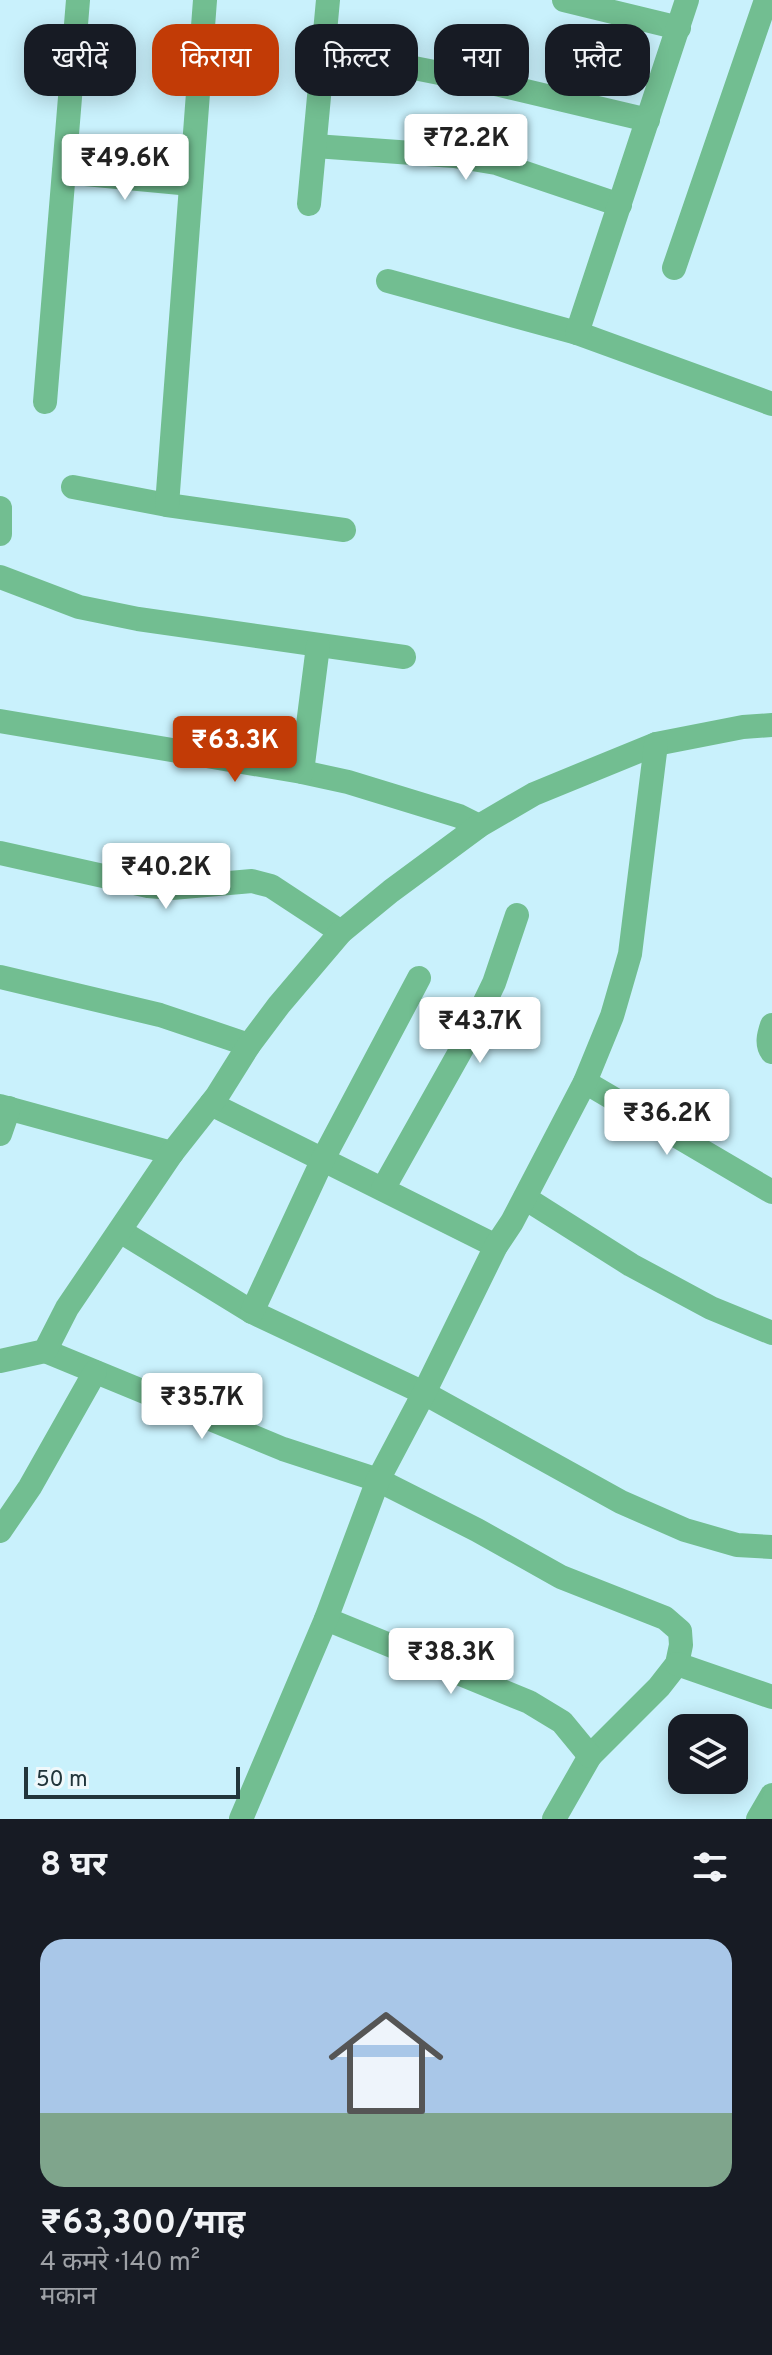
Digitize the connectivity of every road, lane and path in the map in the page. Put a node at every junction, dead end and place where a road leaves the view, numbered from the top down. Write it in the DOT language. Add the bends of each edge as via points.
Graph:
graph roads {
  1 [pos="78,0"];
  2 [pos="205,0"];
  3 [pos="328,0"];
  4 [pos="564,0"];
  5 [pos="687,0"];
  6 [pos="766,0"];
  7 [pos="326,24"];
  8 [pos="679,28"];
  9 [pos="418,69"];
  10 [pos="319,96"];
  11 [pos="648,120"];
  12 [pos="315,146"];
  13 [pos="64,172"];
  14 [pos="191,184"];
  15 [pos="309,204"];
  16 [pos="620,205"];
  17 [pos="674,268"];
  18 [pos="388,281"];
  19 [pos="577,333"];
  20 [pos="45,402"];
  21 [pos="772,404"];
  22 [pos="73,487"];
  23 [pos="167,505"];
  24 [pos="0,508"];
  25 [pos="344,530"];
  26 [pos="0,534"];
  27 [pos="0,577"];
  28 [pos="318,646"];
  29 [pos="404,657"];
  30 [pos="0,721"];
  31 [pos="772,725"];
  32 [pos="656,744"];
  33 [pos="302,772"];
  34 [pos="479,826"];
  35 [pos="0,853"];
  36 [pos="517,915"];
  37 [pos="341,932"];
  38 [pos="0,977"];
  39 [pos="419,978"];
  40 [pos="772,1025"];
  41 [pos="249,1045"];
  42 [pos="772,1052"];
  43 [pos="585,1082"];
  44 [pos="211,1104"];
  45 [pos="4,1107"];
  46 [pos="0,1134"];
  47 [pos="172,1153"];
  48 [pos="323,1159"];
  49 [pos="383,1189"];
  50 [pos="772,1192"];
  51 [pos="525,1198"];
  52 [pos="120,1231"];
  53 [pos="496,1246"];
  54 [pos="252,1312"];
  55 [pos="772,1333"];
  56 [pos="45,1351"];
  57 [pos="0,1361"];
  58 [pos="95,1372"];
  59 [pos="424,1393"];
  60 [pos="378,1480"];
  61 [pos="0,1531"];
  62 [pos="772,1547"];
  63 [pos="326,1619"];
  64 [pos="677,1664"];
  65 [pos="772,1697"];
  66 [pos="590,1756"];
  67 [pos="772,1795"];
  68 [pos="241,1819"];
  69 [pos="554,1819"];
  70 [pos="758,1819"];
  1 -- 13 [label="street"];
  2 -- 14 [label="street"];
  3 -- 7 [label="street"];
  4 -- 8 [label="street"];
  5 -- 8 [label="street"];
  6 -- 17 [label="street"];
  8 -- 11 [label="street"];
  9 -- 11 [label="street"];
  10 -- 12 [label="street"];
  11 -- 16 [label="street"];
  12 -- 15 [label="street"];
  12 -- 16 [label="street" via="496,163"];
  13 -- 14 [label="street"];
  13 -- 20 [label="street"];
  14 -- 23 [label="street"];
  16 -- 19 [label="street"];
  18 -- 19 [label="street"];
  19 -- 21 [label="street"];
  22 -- 23 [label="street"];
  23 -- 25 [label="street"];
  24 -- 26 [label="street"];
  27 -- 28 [label="street" via="53,599 123,616"];
  28 -- 29 [label="street"];
  28 -- 33 [label="street"];
  30 -- 33 [label="street"];
  31 -- 32 [label="street"];
  32 -- 34 [label="street" via="534,794"];
  32 -- 43 [label="street" via="630,954"];
  33 -- 34 [label="street"];
  34 -- 37 [label="street"];
  35 -- 37 [label="street" via="148,886 252,881 271,886"];
  36 -- 49 [label="street" via="494,983 465,1043"];
  37 -- 41 [label="street"];
  38 -- 41 [label="street" via="160,1015"];
  39 -- 48 [label="street"];
  40 -- 42 [label="street"];
  41 -- 44 [label="street"];
  43 -- 50 [label="street"];
  43 -- 51 [label="street"];
  44 -- 47 [label="street"];
  44 -- 48 [label="street"];
  45 -- 46 [label="street"];
  45 -- 47 [label="street"];
  47 -- 52 [label="street"];
  48 -- 49 [label="street"];
  48 -- 54 [label="street"];
  49 -- 53 [label="street"];
  51 -- 53 [label="street"];
  51 -- 55 [label="street" via="631,1265"];
  52 -- 54 [label="street"];
  52 -- 56 [label="street" via="67,1308"];
  53 -- 59 [label="street"];
  54 -- 59 [label="street"];
  56 -- 57 [label="street"];
  56 -- 58 [label="street"];
  58 -- 60 [label="street" via="283,1449"];
  58 -- 61 [label="street"];
  59 -- 60 [label="street"];
  59 -- 62 [label="street" via="621,1502 685,1530 737,1545"];
  60 -- 63 [label="street"];
  60 -- 64 [label="street" via="561,1577 665,1618 680,1631"];
  63 -- 66 [label="street" via="529,1702 562,1722"];
  63 -- 68 [label="street"];
  64 -- 65 [label="street"];
  64 -- 66 [label="street"];
  66 -- 69 [label="street"];
  67 -- 70 [label="street"];
}
